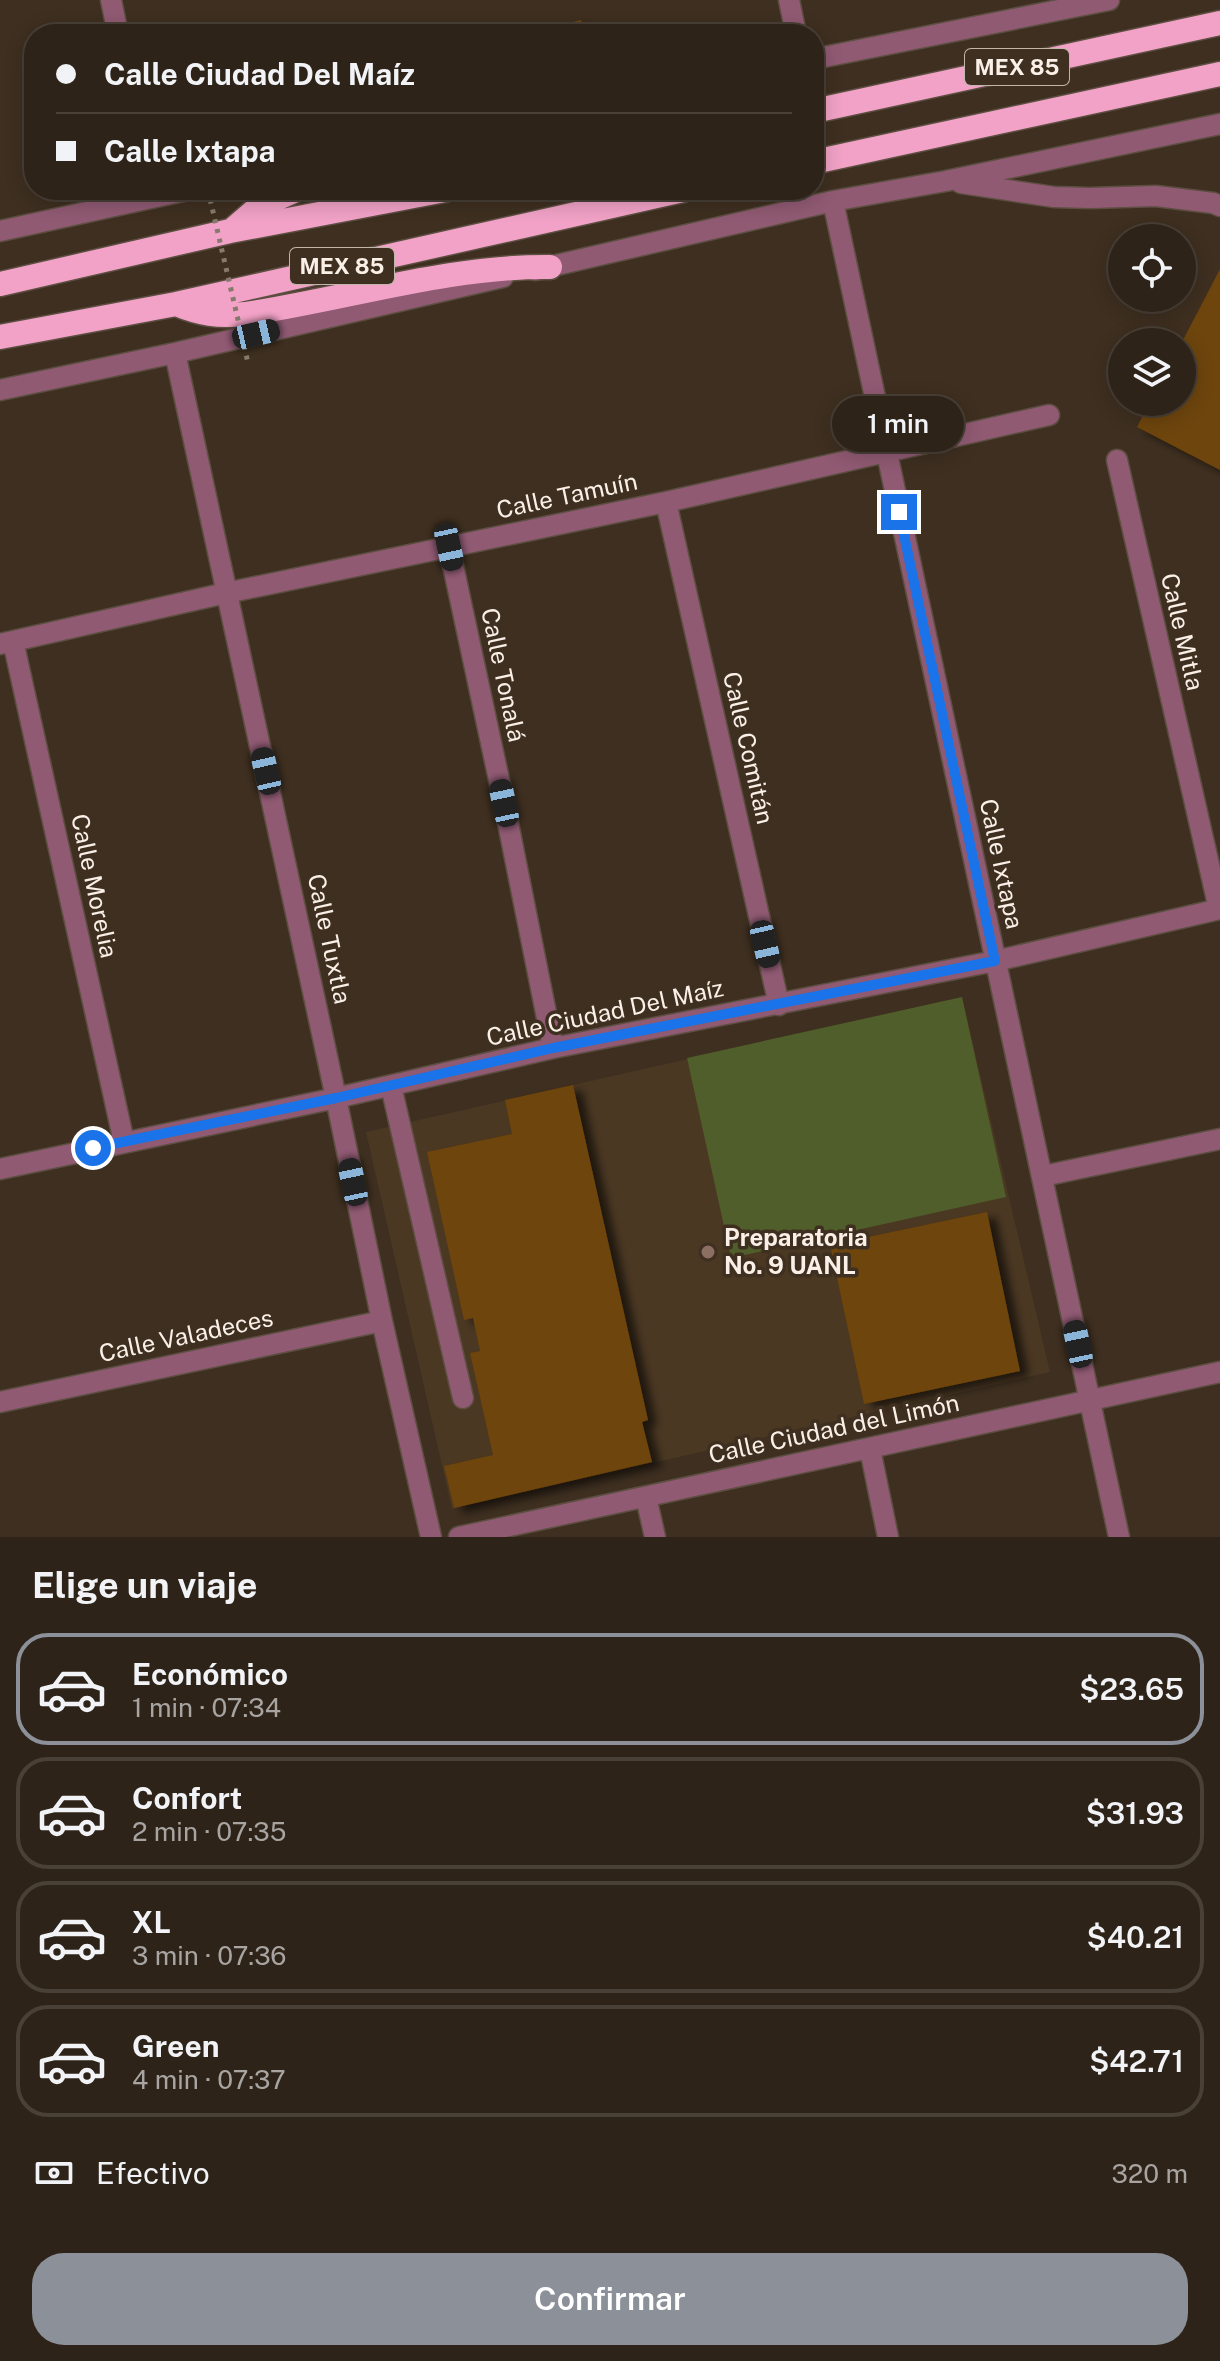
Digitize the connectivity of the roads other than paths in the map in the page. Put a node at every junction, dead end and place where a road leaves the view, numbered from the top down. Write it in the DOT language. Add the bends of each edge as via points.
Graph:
graph roads {
  1 [pos="111,0"];
  2 [pos="789,0"];
  3 [pos="1109,0"];
  4 [pos="1220,23"];
  5 [pos="116,24"];
  6 [pos="794,24"];
  7 [pos="824,57"];
  8 [pos="1220,74"];
  9 [pos="824,109"];
  10 [pos="1220,124"];
  11 [pos="824,160"];
  12 [pos="946,181"];
  13 [pos="128,200"];
  14 [pos="274,200"];
  15 [pos="393,200"];
  16 [pos="639,200"];
  17 [pos="833,201"];
  18 [pos="1218,204"];
  19 [pos="0,231"];
  20 [pos="230,231"];
  21 [pos="550,267"];
  22 [pos="0,284"];
  23 [pos="176,304"];
  24 [pos="0,337"];
  25 [pos="175,353"];
  26 [pos="0,390"];
  27 [pos="1049,415"];
  28 [pos="887,453"];
  29 [pos="1117,460"];
  30 [pos="666,502"];
  31 [pos="449,547"];
  32 [pos="226,593"];
  33 [pos="7,642"];
  34 [pos="1220,909"];
  35 [pos="995,961"];
  36 [pos="779,1005"];
  37 [pos="553,1048"];
  38 [pos="391,1086"];
  39 [pos="336,1098"];
  40 [pos="1220,1139"];
  41 [pos="124,1142"];
  42 [pos="0,1169"];
  43 [pos="1043,1176"];
  44 [pos="382,1321"];
  45 [pos="1220,1372"];
  46 [pos="463,1398"];
  47 [pos="1090,1400"];
  48 [pos="0,1402"];
  49 [pos="870,1449"];
  50 [pos="646,1497"];
  51 [pos="431,1537"];
  52 [pos="459,1537"];
  53 [pos="655,1537"];
  54 [pos="888,1537"];
  55 [pos="1119,1537"];
  1 -- 5 [label="street"];
  2 -- 6 [label="street"];
  3 -- 7 [label="street"];
  4 -- 9 [label="highway, MEX 85"];
  8 -- 11 [label="highway, MEX 85"];
  10 -- 12 [label="street"];
  12 -- 17 [label="street"];
  12 -- 18 [label="street" via="1054,197 1156,196"];
  13 -- 19 [label="street"];
  14 -- 20 [label="highway"];
  15 -- 20 [label="highway, MEX 85"];
  16 -- 23 [label="highway, MEX 85"];
  17 -- 21 [label="street"];
  17 -- 28 [label="street, Calle Ixtapa"];
  20 -- 22 [label="highway, MEX 85"];
  21 -- 23 [label="highway" via="458,273 222,316"];
  21 -- 25 [label="street"];
  23 -- 24 [label="highway, MEX 85"];
  25 -- 26 [label="street"];
  25 -- 32 [label="street, Calle Tuxtla"];
  27 -- 28 [label="street, Calle Tamuín"];
  28 -- 30 [label="street, Calle Tamuín"];
  28 -- 35 [label="street, Calle Ixtapa"];
  29 -- 34 [label="street, Calle Mitla"];
  30 -- 31 [label="street, Calle Tamuín"];
  30 -- 36 [label="street, Calle Comitán"];
  31 -- 32 [label="street, Calle Tamuín"];
  31 -- 37 [label="street, Calle Tonalá"];
  32 -- 33 [label="street, Calle Tamuín"];
  32 -- 39 [label="street, Calle Tuxtla"];
  33 -- 41 [label="street, Calle Morelia"];
  34 -- 35 [label="street, Calle Ciudad Del Maíz"];
  35 -- 36 [label="street, Calle Ciudad Del Maíz"];
  35 -- 43 [label="street, Calle Ixtapa"];
  36 -- 37 [label="street, Calle Ciudad Del Maíz"];
  37 -- 38 [label="street, Calle Ciudad Del Maíz"];
  38 -- 39 [label="street, Calle Ciudad Del Maíz"];
  38 -- 46 [label="street"];
  39 -- 41 [label="street, Calle Ciudad Del Maíz"];
  39 -- 44 [label="street, Calle Tuxtla"];
  40 -- 43 [label="street"];
  41 -- 42 [label="street, Calle Ciudad Del Maíz"];
  43 -- 47 [label="street, Calle Ixtapa"];
  44 -- 48 [label="street, Calle Valadeces"];
  44 -- 51 [label="street, Calle Tuxtla"];
  45 -- 47 [label="street, Calle Ciudad del Limón"];
  47 -- 49 [label="street, Calle Ciudad del Limón"];
  47 -- 55 [label="street, Calle Ixtapa"];
  49 -- 50 [label="street, Calle Ciudad del Limón"];
  49 -- 54 [label="street"];
  50 -- 52 [label="street, Calle Ciudad del Limón"];
  50 -- 53 [label="street"];
}
